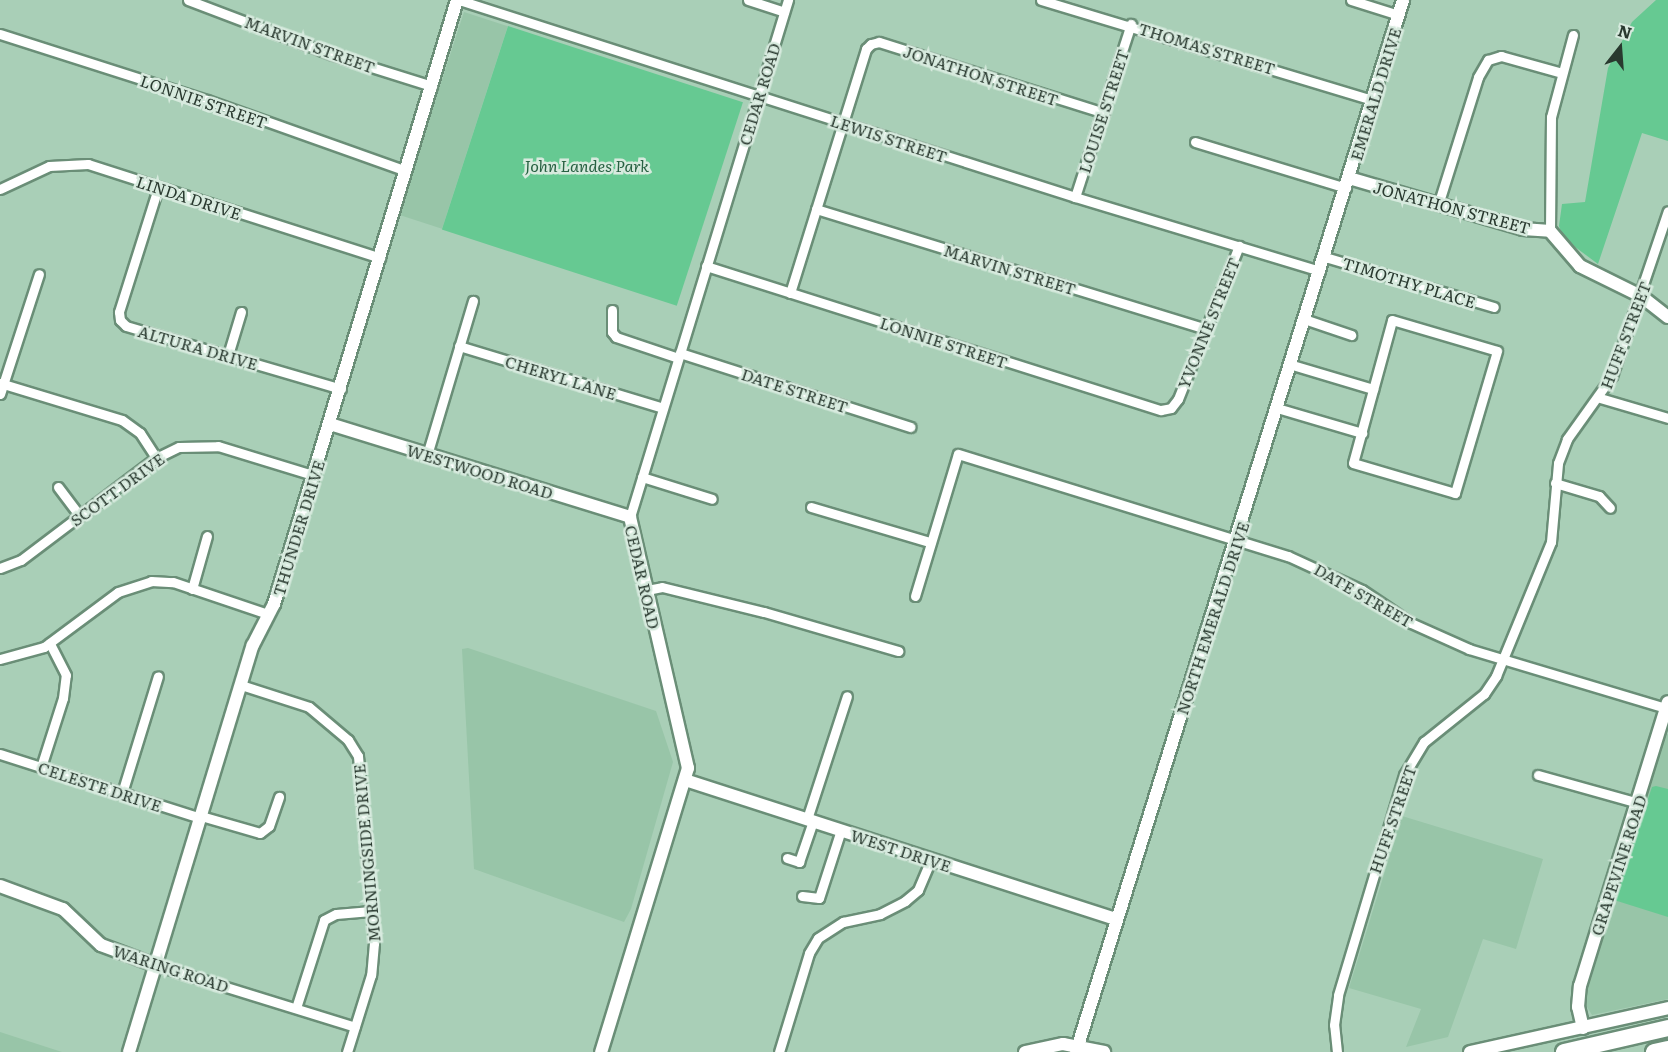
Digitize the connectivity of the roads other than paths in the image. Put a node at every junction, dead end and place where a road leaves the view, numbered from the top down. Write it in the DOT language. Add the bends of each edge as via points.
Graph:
graph roads {
  1 [pos="188,0"];
  2 [pos="458,0"];
  3 [pos="748,0"];
  4 [pos="788,0"];
  5 [pos="1041,0"];
  6 [pos="1351,0"];
  7 [pos="1403,0"];
  8 [pos="784,12"];
  9 [pos="1399,15"];
  10 [pos="1131,24"];
  11 [pos="0,34"];
  12 [pos="1573,35"];
  13 [pos="1562,74"];
  14 [pos="432,86"];
  15 [pos="759,96"];
  16 [pos="1373,100"];
  17 [pos="1104,113"];
  18 [pos="842,123"];
  19 [pos="1195,142"];
  20 [pos="406,171"];
  21 [pos="1347,183"];
  22 [pos="1,186"];
  23 [pos="158,188"];
  24 [pos="1075,197"];
  25 [pos="1438,205"];
  26 [pos="816,209"];
  27 [pos="1668,211"];
  28 [pos="1550,231"];
  29 [pos="1239,246"];
  30 [pos="1325,256"];
  31 [pos="380,258"];
  32 [pos="706,266"];
  33 [pos="1320,271"];
  34 [pos="39,274"];
  35 [pos="790,293"];
  36 [pos="1641,296"];
  37 [pos="473,301"];
  38 [pos="1494,307"];
  39 [pos="612,310"];
  40 [pos="241,312"];
  41 [pos="1668,317"];
  42 [pos="1304,319"];
  43 [pos="1205,329"];
  44 [pos="1351,335"];
  45 [pos="459,346"];
  46 [pos="228,355"];
  47 [pos="679,355"];
  48 [pos="1289,364"];
  49 [pos="2,383"];
  50 [pos="340,389"];
  51 [pos="1373,389"];
  52 [pos="0,394"];
  53 [pos="1600,398"];
  54 [pos="1178,399"];
  55 [pos="663,408"];
  56 [pos="1277,408"];
  57 [pos="1668,418"];
  58 [pos="330,424"];
  59 [pos="910,427"];
  60 [pos="1362,433"];
  61 [pos="427,455"];
  62 [pos="156,458"];
  63 [pos="314,475"];
  64 [pos="642,477"];
  65 [pos="1555,483"];
  66 [pos="58,487"];
  67 [pos="712,499"];
  68 [pos="810,507"];
  69 [pos="1610,508"];
  70 [pos="80,516"];
  71 [pos="630,517"];
  72 [pos="207,536"];
  73 [pos="1238,541"];
  74 [pos="929,542"];
  75 [pos="0,568"];
  76 [pos="192,589"];
  77 [pos="647,590"];
  78 [pos="915,596"];
  79 [pos="268,614"];
  80 [pos="50,643"];
  81 [pos="898,651"];
  82 [pos="0,659"];
  83 [pos="1503,659"];
  84 [pos="158,676"];
  85 [pos="241,685"];
  86 [pos="847,696"];
  87 [pos="1667,705"];
  88 [pos="1665,729"];
  89 [pos="0,754"];
  90 [pos="41,766"];
  91 [pos="1538,775"];
  92 [pos="686,780"];
  93 [pos="122,793"];
  94 [pos="279,797"];
  95 [pos="1638,803"];
  96 [pos="201,817"];
  97 [pos="810,820"];
  98 [pos="841,830"];
  99 [pos="787,858"];
  100 [pos="931,859"];
  101 [pos="0,886"];
  102 [pos="802,896"];
  103 [pos="371,911"];
  104 [pos="1116,919"];
  105 [pos="155,965"];
  106 [pos="296,1008"];
  107 [pos="1668,1008"];
  108 [pos="355,1027"];
  109 [pos="1583,1028"];
  110 [pos="1668,1028"];
  111 [pos="1077,1049"];
  112 [pos="1668,1049"];
  113 [pos="129,1052"];
  114 [pos="347,1052"];
  115 [pos="602,1052"];
  116 [pos="779,1052"];
  117 [pos="1025,1052"];
  118 [pos="1104,1052"];
  119 [pos="1337,1052"];
  120 [pos="1470,1052"];
  121 [pos="1564,1052"];
  122 [pos="1654,1052"];
  1 -- 14 [label="street, MARVIN STREET" via="333,55"];
  2 -- 14 [label="street, THUNDER DRIVE"];
  2 -- 15 [label="street, LEWIS STREET"];
  3 -- 8 [label="street"];
  4 -- 8 [label="street, CEDAR ROAD"];
  5 -- 10 [label="street, THOMAS STREET"];
  6 -- 9 [label="street"];
  7 -- 9 [label="street, EMERALD DRIVE"];
  8 -- 15 [label="street, CEDAR ROAD"];
  9 -- 16 [label="street, EMERALD DRIVE"];
  10 -- 16 [label="street, THOMAS STREET"];
  10 -- 17 [label="street, LOUISE STREET"];
  11 -- 20 [label="street, LONNIE STREET" via="207,100"];
  12 -- 13 [label="street"];
  13 -- 25 [label="street" via="1501,56 1488,60 1478,77"];
  13 -- 28 [label="street" via="1551,117"];
  14 -- 20 [label="street, THUNDER DRIVE"];
  15 -- 18 [label="street, LEWIS STREET"];
  15 -- 32 [label="street, CEDAR ROAD"];
  16 -- 21 [label="street, EMERALD DRIVE"];
  17 -- 18 [label="street, JONATHON STREET" via="879,42 871,44 864,54"];
  17 -- 24 [label="street, LOUISE STREET"];
  18 -- 24 [label="street, LEWIS STREET"];
  18 -- 26 [label="street"];
  19 -- 21 [label="street"];
  20 -- 31 [label="street, THUNDER DRIVE"];
  21 -- 25 [label="street, JONATHON STREET"];
  21 -- 30 [label="street, NORTH EMERALD DRIVE"];
  22 -- 23 [label="street, LINDA DRIVE" via="49,166 71,162"];
  23 -- 31 [label="street, LINDA DRIVE"];
  23 -- 46 [label="street, ALTURA DRIVE" via="119,312 120,320 126,326"];
  24 -- 29 [label="street, LEWIS STREET"];
  25 -- 28 [label="street, JONATHON STREET" via="1523,230"];
  26 -- 35 [label="street"];
  26 -- 43 [label="street, MARVIN STREET"];
  27 -- 36 [label="street, HUFF STREET"];
  28 -- 36 [label="street, JONATHON STREET" via="1580,266"];
  29 -- 33 [label="street, LEWIS STREET"];
  29 -- 43 [label="street, YVONNE STREET"];
  30 -- 33 [label="street, NORTH EMERALD DRIVE"];
  30 -- 38 [label="street, TIMOTHY PLACE"];
  31 -- 50 [label="street, THUNDER DRIVE"];
  32 -- 35 [label="street, LONNIE STREET"];
  32 -- 47 [label="street, CEDAR ROAD"];
  33 -- 42 [label="street, NORTH EMERALD DRIVE"];
  34 -- 49 [label="street"];
  35 -- 54 [label="street, LONNIE STREET" via="1161,410 1171,408"];
  36 -- 41 [label="street, JONATHON STREET"];
  36 -- 53 [label="street, HUFF STREET"];
  37 -- 45 [label="street"];
  39 -- 47 [label="street, DATE STREET" via="612,332 616,337"];
  40 -- 46 [label="street"];
  42 -- 44 [label="street"];
  42 -- 48 [label="street, NORTH EMERALD DRIVE"];
  43 -- 54 [label="street, YVONNE STREET"];
  45 -- 55 [label="street, CHERYL LANE"];
  45 -- 61 [label="street"];
  46 -- 50 [label="street, ALTURA DRIVE"];
  47 -- 55 [label="street, CEDAR ROAD"];
  47 -- 59 [label="street, DATE STREET"];
  48 -- 51 [label="street"];
  48 -- 56 [label="street, NORTH EMERALD DRIVE"];
  49 -- 52 [label="street"];
  49 -- 62 [label="street" via="122,420 140,433"];
  50 -- 58 [label="street, THUNDER DRIVE"];
  51 -- 60 [label="street"];
  51 -- 60 [label="street" via="1392,320 1497,351 1455,493 1353,463"];
  53 -- 57 [label="street"];
  53 -- 65 [label="street, HUFF STREET" via="1566,439"];
  55 -- 64 [label="street, CEDAR ROAD"];
  56 -- 60 [label="street"];
  56 -- 73 [label="street, NORTH EMERALD DRIVE"];
  58 -- 61 [label="street, WESTWOOD ROAD"];
  58 -- 63 [label="street, THUNDER DRIVE"];
  61 -- 71 [label="street, WESTWOOD ROAD"];
  62 -- 63 [label="street, SCOTT DRIVE" via="192,444 218,446"];
  62 -- 70 [label="street, SCOTT DRIVE"];
  63 -- 79 [label="street, THUNDER DRIVE"];
  64 -- 67 [label="street"];
  64 -- 71 [label="street, CEDAR ROAD"];
  65 -- 69 [label="street" via="1599,496"];
  65 -- 83 [label="street, HUFF STREET" via="1556,515 1551,542"];
  66 -- 70 [label="street"];
  68 -- 74 [label="street"];
  70 -- 75 [label="street, SCOTT DRIVE" via="21,560"];
  71 -- 77 [label="street, CEDAR ROAD"];
  72 -- 76 [label="street"];
  73 -- 74 [label="street, DATE STREET" via="958,454"];
  73 -- 83 [label="street, DATE STREET" via="1314,565 1436,635"];
  73 -- 104 [label="street, NORTH EMERALD DRIVE"];
  74 -- 78 [label="street"];
  76 -- 79 [label="street"];
  76 -- 80 [label="street" via="152,581 130,586"];
  77 -- 81 [label="street" via="662,587"];
  77 -- 92 [label="street, CEDAR ROAD" via="669,693 685,745"];
  79 -- 85 [label="street, THUNDER DRIVE"];
  80 -- 82 [label="street" via="23,655"];
  80 -- 90 [label="street" via="66,675 63,698"];
  83 -- 87 [label="street, DATE STREET"];
  83 -- 119 [label="street, HUFF STREET" via="1484,694 1424,742 1404,775 1338,995 1334,1025"];
  84 -- 93 [label="street"];
  85 -- 96 [label="street, THUNDER DRIVE"];
  85 -- 103 [label="street, MORNINGSIDE DRIVE" via="309,707 356,749"];
  86 -- 97 [label="street"];
  87 -- 88 [label="street, GRAPEVINE ROAD"];
  88 -- 95 [label="street, GRAPEVINE ROAD"];
  89 -- 90 [label="street, CELESTE DRIVE"];
  90 -- 93 [label="street, CELESTE DRIVE"];
  91 -- 95 [label="street"];
  92 -- 97 [label="street, WEST DRIVE"];
  92 -- 115 [label="street, CEDAR ROAD"];
  93 -- 96 [label="street, CELESTE DRIVE"];
  94 -- 96 [label="street, CELESTE DRIVE" via="269,826 260,833"];
  95 -- 109 [label="street, GRAPEVINE ROAD" via="1580,986 1578,1007"];
  96 -- 105 [label="street, THUNDER DRIVE"];
  97 -- 98 [label="street, WEST DRIVE"];
  97 -- 99 [label="street" via="799,862"];
  98 -- 100 [label="street, WEST DRIVE"];
  98 -- 102 [label="street" via="819,898"];
  100 -- 104 [label="street, WEST DRIVE"];
  100 -- 116 [label="street" via="918,890 905,901 880,914 843,922 818,938 809,953"];
  101 -- 105 [label="street, WARING ROAD" via="63,909 101,945"];
  103 -- 106 [label="street" via="336,914 324,920"];
  103 -- 108 [label="street, MORNINGSIDE DRIVE" via="371,975"];
  104 -- 111 [label="street, NORTH EMERALD DRIVE"];
  105 -- 106 [label="street, WARING ROAD"];
  105 -- 113 [label="street, THUNDER DRIVE"];
  106 -- 108 [label="street, WARING ROAD"];
  107 -- 109 [label="street"];
  108 -- 114 [label="street, MORNINGSIDE DRIVE"];
  109 -- 120 [label="street"];
  110 -- 121 [label="highway"];
  111 -- 117 [label="street" via="1051,1044"];
  111 -- 118 [label="street"];
  112 -- 122 [label="highway"];
}
